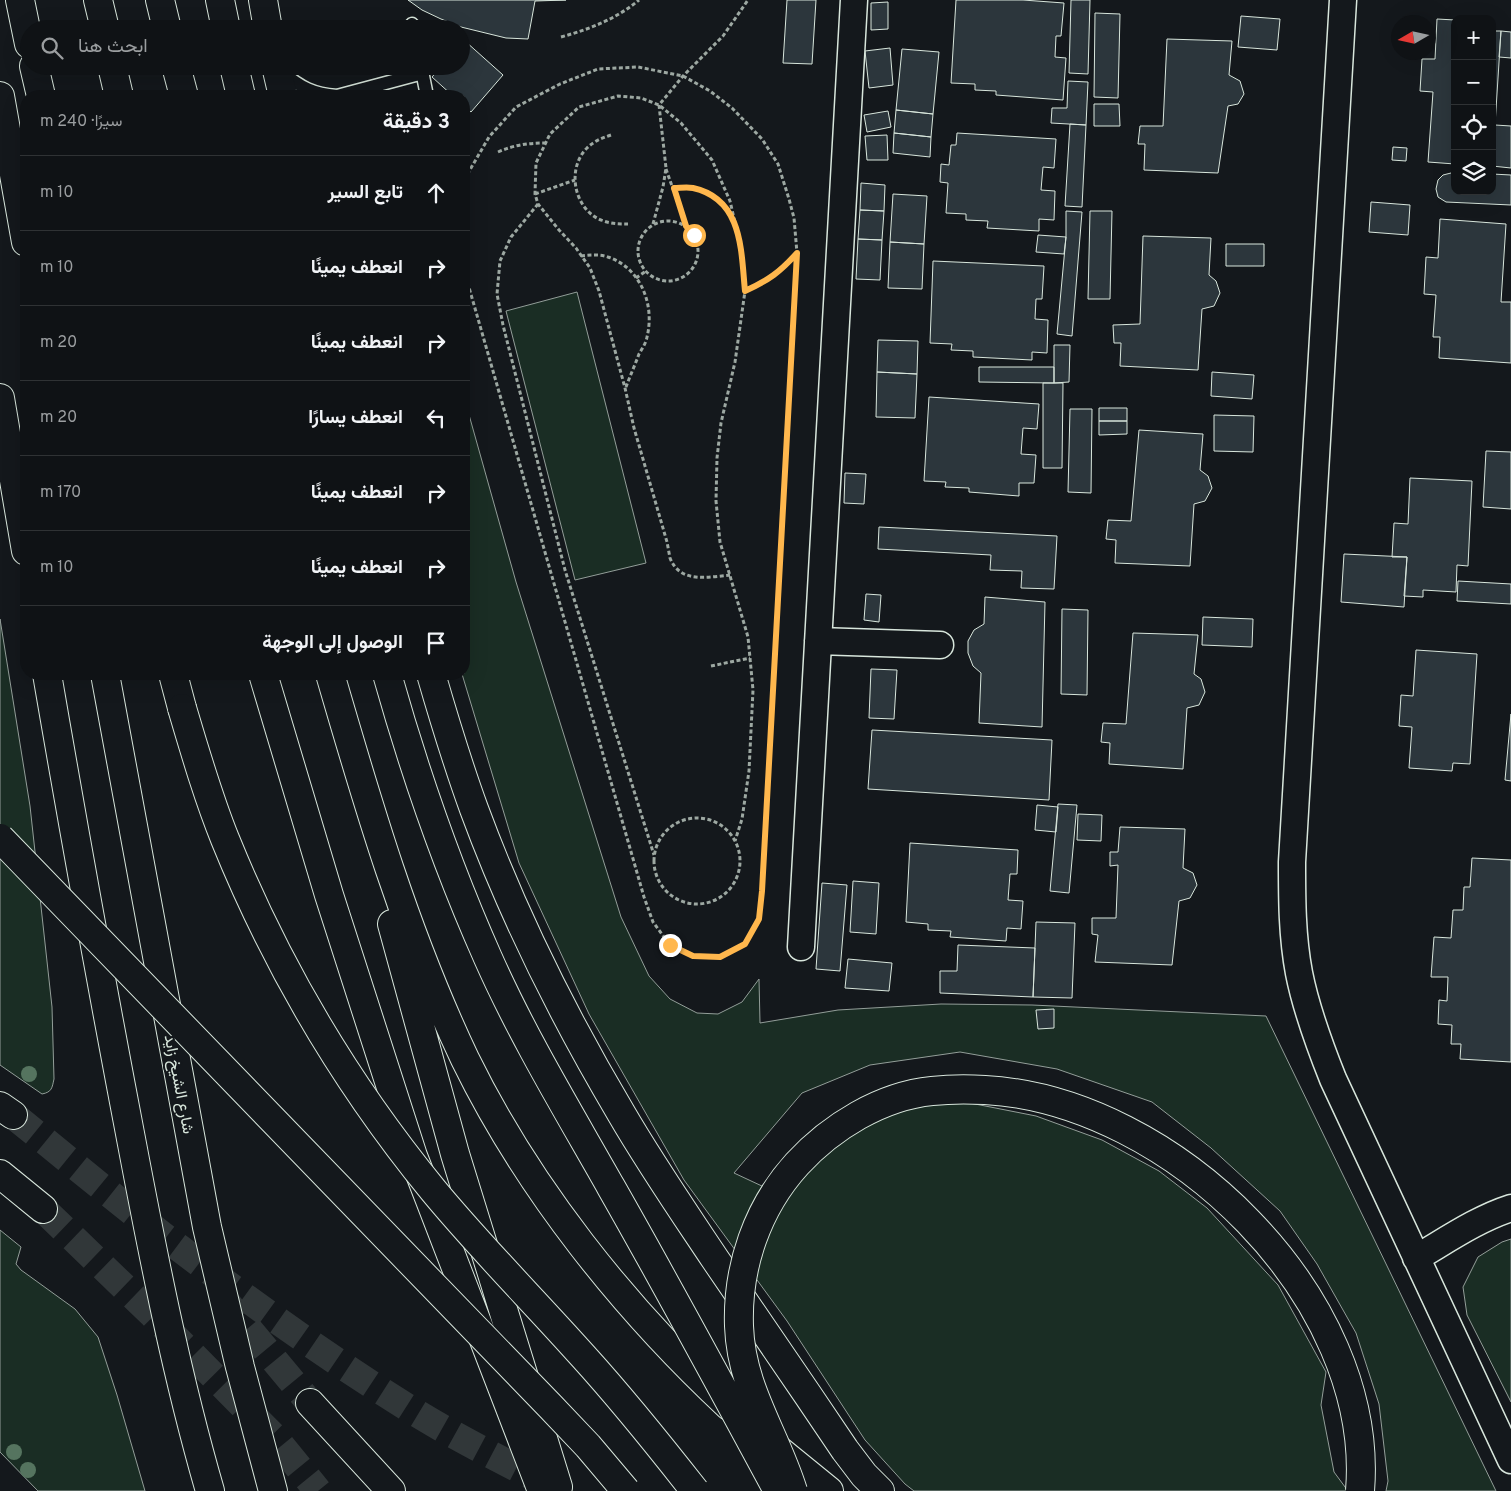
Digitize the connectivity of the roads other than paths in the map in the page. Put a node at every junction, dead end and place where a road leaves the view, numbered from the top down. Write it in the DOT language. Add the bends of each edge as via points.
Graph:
graph roads {
  1 [pos="20,0"];
  2 [pos="98,0"];
  3 [pos="160,0"];
  4 [pos="171,0"];
  5 [pos="220,0"];
  6 [pos="263,0"];
  7 [pos="854,0"];
  8 [pos="1343,0"];
  9 [pos="24,20"];
  10 [pos="102,20"];
  11 [pos="165,20"];
  12 [pos="174,20"];
  13 [pos="224,20"];
  14 [pos="266,20"];
  15 [pos="36,75"];
  16 [pos="114,75"];
  17 [pos="178,75"];
  18 [pos="181,75"];
  19 [pos="236,75"];
  20 [pos="278,75"];
  21 [pos="286,75"];
  22 [pos="406,75"];
  23 [pos="423,75"];
  24 [pos="39,90"];
  25 [pos="118,90"];
  26 [pos="182,90"];
  27 [pos="183,90"];
  28 [pos="240,90"];
  29 [pos="282,90"];
  30 [pos="308,90"];
  31 [pos="357,90"];
  32 [pos="426,90"];
  33 [pos="0,96"];
  34 [pos="20,208"];
  35 [pos="0,398"];
  36 [pos="20,515"];
  37 [pos="818,641"];
  38 [pos="940,645"];
  39 [pos="49,680"];
  40 [pos="106,680"];
  41 [pos="175,680"];
  42 [pos="265,680"];
  43 [pos="332,680"];
  44 [pos="389,680"];
  45 [pos="433,680"];
  46 [pos="366,797"];
  47 [pos="0,838"];
  48 [pos="801,947"];
  49 [pos="0,1174"];
  50 [pos="1511,1208"];
  51 [pos="43,1209"];
  52 [pos="1416,1258"];
  53 [pos="310,1402"];
  54 [pos="1511,1460"];
  55 [pos="210,1491"];
  56 [pos="273,1491"];
  57 [pos="391,1491"];
  58 [pos="542,1491"];
  59 [pos="559,1491"];
  60 [pos="626,1491"];
  61 [pos="695,1491"];
  62 [pos="778,1491"];
  63 [pos="793,1491"];
  64 [pos="829,1491"];
  65 [pos="880,1491"];
  66 [pos="1360,1491"];
  1 -- 9 [label="main road"];
  2 -- 10 [label="main road"];
  3 -- 11 [label="main road"];
  4 -- 12 [label="main road"];
  5 -- 13 [label="main road"];
  6 -- 14 [label="main road"];
  7 -- 37 [label="street"];
  8 -- 52 [label="street" via="1292,852 1292,918 1299,973 1313,1027 1333,1079"];
  15 -- 24 [label="main road"];
  16 -- 25 [label="main road"];
  17 -- 26 [label="main road"];
  18 -- 27 [label="main road"];
  19 -- 28 [label="main road"];
  20 -- 29 [label="main road"];
  21 -- 30 [label="lane"];
  22 -- 31 [label="lane"];
  23 -- 32 [label="lane"];
  33 -- 34 [label="main road"];
  35 -- 36 [label="main road"];
  37 -- 38 [label="street"];
  37 -- 48 [label="street"];
  39 -- 55 [label="main road" via="101,986 148,1232"];
  40 -- 56 [label="main road, شارع الشيخ زايد" via="207,1227"];
  41 -- 61 [label="main road, bridge" via="202,774 254,904 321,1030 360,1091 432,1189 584,1357"];
  42 -- 58 [label="main road" via="329,895 413,1156"];
  43 -- 46 [label="main road"];
  44 -- 62 [label="main road, bridge" via="439,836 488,958 546,1075 674,1299"];
  45 -- 65 [label="main road" via="474,810 505,887 584,1048 672,1196 845,1450"];
  46 -- 59 [label="main road" via="386,901 426,1050"];
  46 -- 64 [label="main road" via="414,940 443,1009 493,1110 532,1173 584,1247 662,1339 755,1430"];
  47 -- 60 [label="main road, bridge" via="556,1412"];
  49 -- 51 [label="main road"];
  50 -- 52 [label="street" via="1471,1226"];
  52 -- 54 [label="street"];
  53 -- 57 [label="main road"];
  63 -- 66 [label="main road, bridge" via="748,1382 742,1355 739,1300 750,1245 761,1219 790,1172 808,1152 852,1119 903,1097 964,1089 1030,1095 1094,1115 1164,1152 1202,1179 1253,1226 1309,1300 1340,1361 1351,1392 1361,1445"];
}
